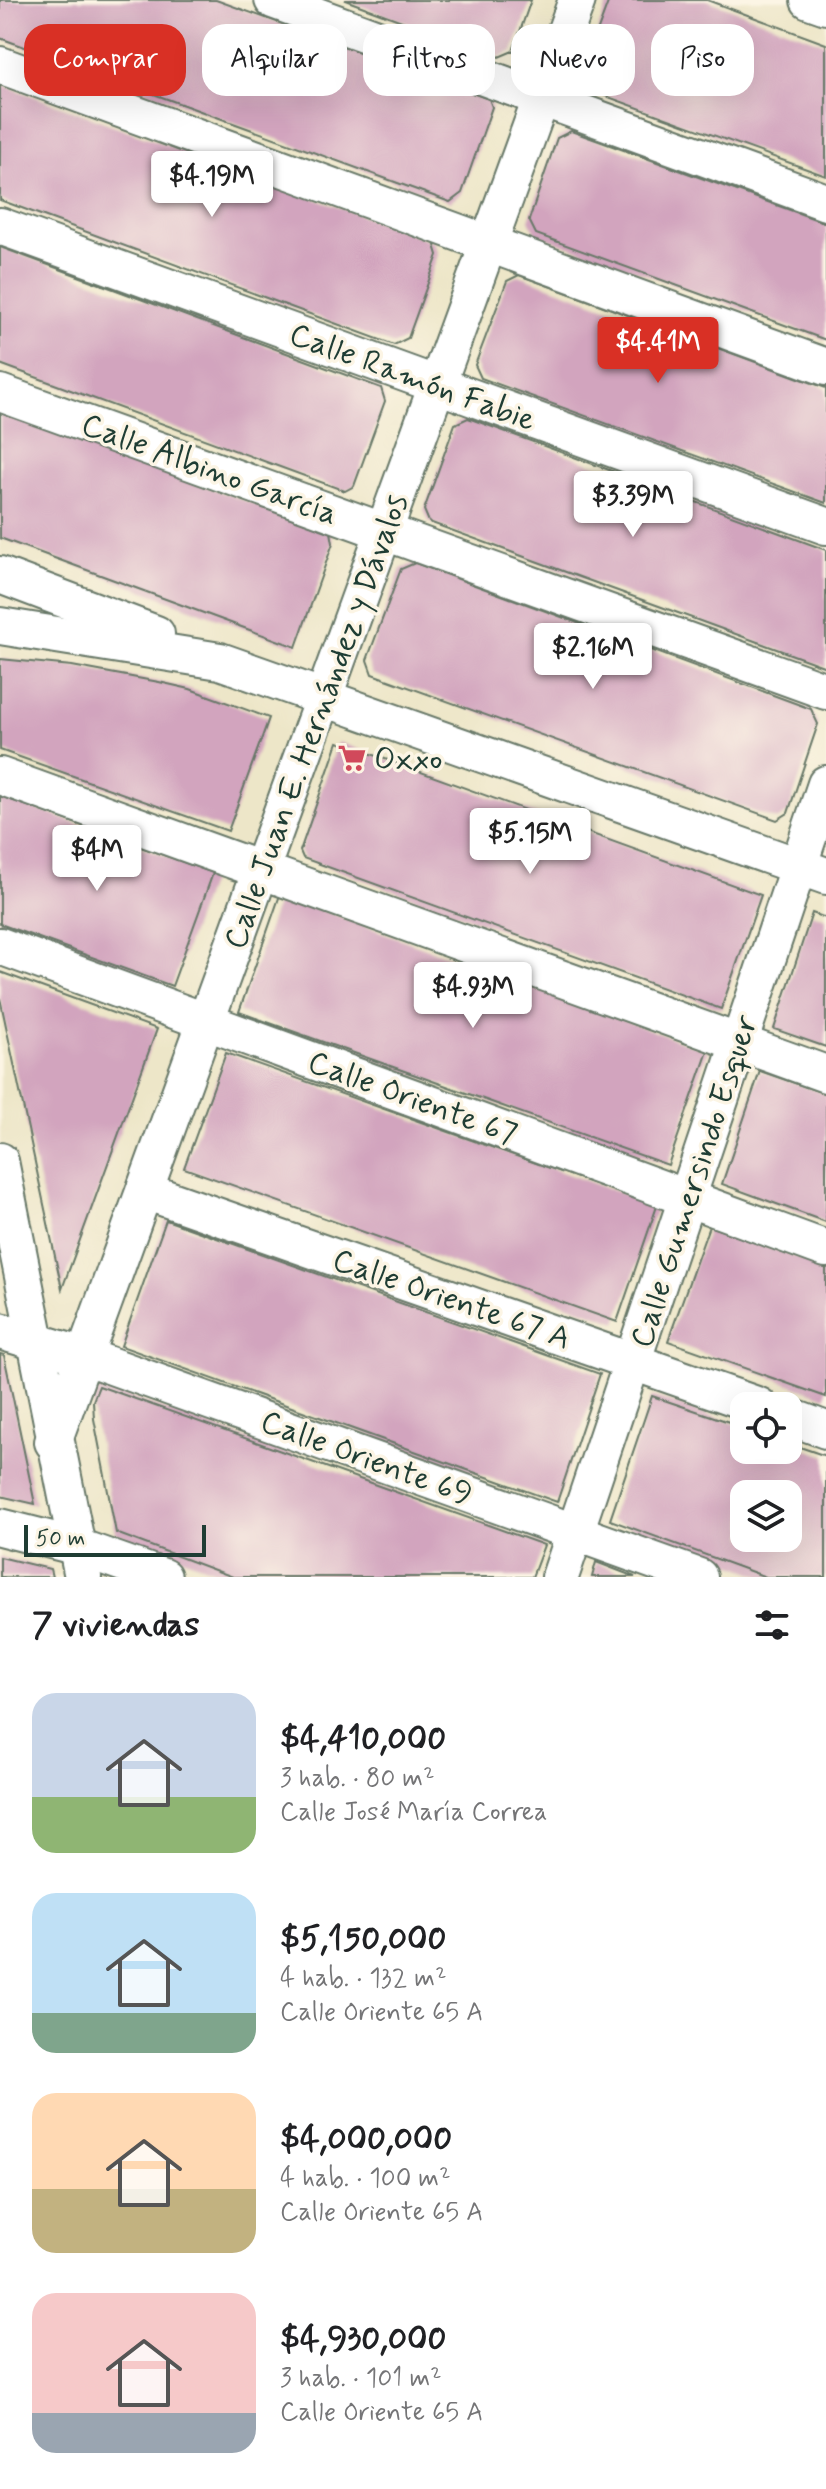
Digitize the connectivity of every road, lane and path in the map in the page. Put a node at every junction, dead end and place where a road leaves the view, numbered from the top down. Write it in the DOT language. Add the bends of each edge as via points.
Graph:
graph roads {
  1 [pos="273,0"];
  2 [pos="577,0"];
  3 [pos="809,0"];
  4 [pos="826,6"];
  5 [pos="0,65"];
  6 [pos="541,100"];
  7 [pos="826,202"];
  8 [pos="0,226"];
  9 [pos="489,244"];
  10 [pos="826,367"];
  11 [pos="438,385"];
  12 [pos="0,393"];
  13 [pos="826,526"];
  14 [pos="384,531"];
  15 [pos="0,575"];
  16 [pos="0,626"];
  17 [pos="220,661"];
  18 [pos="826,691"];
  19 [pos="324,697"];
  20 [pos="0,776"];
  21 [pos="826,784"];
  22 [pos="260,870"];
  23 [pos="812,871"];
  24 [pos="0,946"];
  25 [pos="207,1020"];
  26 [pos="740,1042"];
  27 [pos="826,1074"];
  28 [pos="0,1161"];
  29 [pos="145,1191"];
  30 [pos="687,1199"];
  31 [pos="826,1249"];
  32 [pos="17,1335"];
  33 [pos="84,1356"];
  34 [pos="633,1361"];
  35 [pos="730,1396"];
  36 [pos="802,1421"];
  37 [pos="826,1430"];
  38 [pos="53,1442"];
  39 [pos="0,1527"];
  40 [pos="576,1531"];
  41 [pos="79,1561"];
  42 [pos="163,1577"];
  43 [pos="560,1577"];
  44 [pos="699,1577"];
  1 -- 6 [label="street"];
  2 -- 6 [label="street, Calle Juan E. Hernández y Dávalos"];
  3 -- 4 [label="street"];
  5 -- 9 [label="street"];
  6 -- 7 [label="street"];
  6 -- 9 [label="street, Calle Juan E. Hernández y Dávalos"];
  8 -- 11 [label="street, Calle Ramón Fabie"];
  9 -- 10 [label="street"];
  9 -- 11 [label="street, Calle Juan E. Hernández y Dávalos"];
  11 -- 13 [label="street, Calle Ramón Fabie"];
  11 -- 14 [label="street, Calle Juan E. Hernández y Dávalos"];
  12 -- 14 [label="street, Calle Albino García"];
  14 -- 18 [label="street, Calle Albino García"];
  14 -- 19 [label="street, Calle Juan E. Hernández y Dávalos"];
  15 -- 17 [label="street"];
  16 -- 17 [label="street"];
  17 -- 19 [label="street"];
  19 -- 22 [label="street, Calle Juan E. Hernández y Dávalos"];
  19 -- 23 [label="street"];
  20 -- 22 [label="street"];
  21 -- 23 [label="street, Calle Gumersindo Esquer"];
  22 -- 25 [label="street, Calle Juan E. Hernández y Dávalos"];
  22 -- 26 [label="street"];
  23 -- 26 [label="street, Calle Gumersindo Esquer"];
  24 -- 25 [label="street, Calle Oriente 67"];
  25 -- 29 [label="street, Calle Juan E. Hernández y Dávalos"];
  25 -- 30 [label="street, Calle Oriente 67"];
  26 -- 27 [label="street"];
  26 -- 30 [label="street, Calle Gumersindo Esquer"];
  28 -- 32 [label="street"];
  29 -- 33 [label="street, Calle Juan E. Hernández y Dávalos"];
  29 -- 34 [label="street, Calle Oriente 67 A"];
  30 -- 31 [label="street, Calle Oriente 67"];
  30 -- 34 [label="street, Calle Gumersindo Esquer"];
  32 -- 33 [label="street, Calle Oriente 69"];
  32 -- 38 [label="street"];
  33 -- 38 [label="street, Calle Juan E. Hernández y Dávalos"];
  33 -- 40 [label="street, Calle Oriente 69"];
  34 -- 35 [label="street, Calle Oriente 67 A"];
  34 -- 40 [label="street, Calle Gumersindo Esquer"];
  36 -- 37 [label="street"];
  38 -- 41 [label="street"];
  39 -- 41 [label="street"];
  40 -- 43 [label="street, Calle Gumersindo Esquer"];
  40 -- 44 [label="street, Calle Oriente 69"];
  41 -- 42 [label="street"];
}
